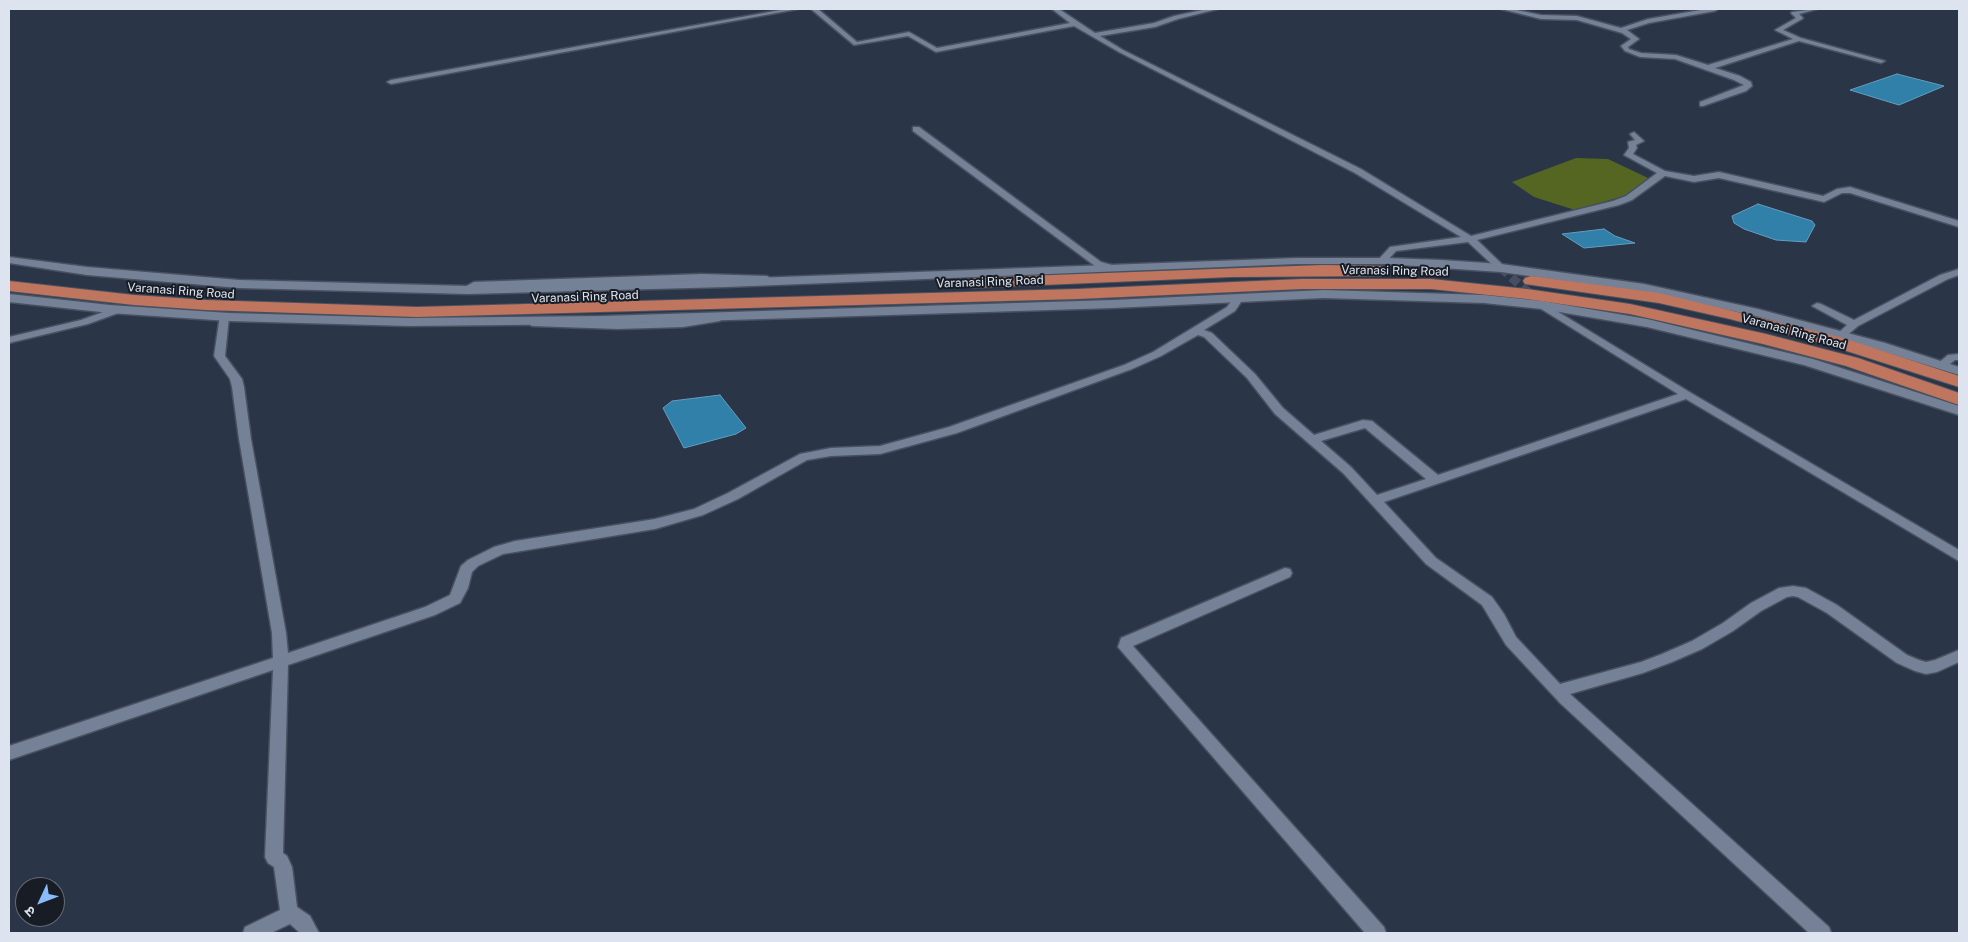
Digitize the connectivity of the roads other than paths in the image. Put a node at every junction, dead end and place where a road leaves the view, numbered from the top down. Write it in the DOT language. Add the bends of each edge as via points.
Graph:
graph roads {
  1 [pos="795,9"];
  2 [pos="814,9"];
  3 [pos="1055,9"];
  4 [pos="1215,9"];
  5 [pos="1504,9"];
  6 [pos="1715,9"];
  7 [pos="1814,9"];
  8 [pos="769,11"];
  9 [pos="1075,24"];
  10 [pos="1623,31"];
  11 [pos="1094,35"];
  12 [pos="1799,39"];
  13 [pos="1881,61"];
  14 [pos="1708,68"];
  15 [pos="391,82"];
  16 [pos="1703,104"];
  17 [pos="916,129"];
  18 [pos="1634,134"];
  19 [pos="1663,173"];
  20 [pos="1959,224"];
  21 [pos="1470,239"];
  22 [pos="9,260"];
  23 [pos="1382,261"];
  24 [pos="1109,267"];
  25 [pos="1501,268"];
  26 [pos="1959,272"];
  27 [pos="9,275"];
  28 [pos="9,286"];
  29 [pos="9,298"];
  30 [pos="1238,298"];
  31 [pos="1542,305"];
  32 [pos="1817,306"];
  33 [pos="117,310"];
  34 [pos="224,317"];
  35 [pos="1854,324"];
  36 [pos="1197,331"];
  37 [pos="1842,335"];
  38 [pos="9,340"];
  39 [pos="1959,357"];
  40 [pos="1942,365"];
  41 [pos="1959,371"];
  42 [pos="1959,382"];
  43 [pos="1687,395"];
  44 [pos="1959,399"];
  45 [pos="1959,411"];
  46 [pos="1313,439"];
  47 [pos="1436,480"];
  48 [pos="1376,500"];
  49 [pos="1959,556"];
  50 [pos="1285,573"];
  51 [pos="1959,656"];
  52 [pos="281,661"];
  53 [pos="1557,691"];
  54 [pos="9,753"];
  55 [pos="291,914"];
  56 [pos="252,933"];
  57 [pos="310,933"];
  58 [pos="1377,933"];
  59 [pos="1822,933"];
  1 -- 8 [label="street"];
  2 -- 9 [label="street" via="856,44 909,34 936,50"];
  3 -- 9 [label="street"];
  4 -- 11 [label="street" via="1154,25"];
  5 -- 10 [label="street" via="1541,17 1577,18"];
  6 -- 10 [label="street" via="1642,22"];
  7 -- 12 [label="street" via="1794,12 1800,18 1778,30"];
  8 -- 15 [label="street" via="731,22"];
  9 -- 11 [label="street"];
  10 -- 14 [label="street" via="1636,38 1624,46 1626,50 1640,55 1676,57"];
  11 -- 21 [label="street" via="1269,128 1358,171"];
  12 -- 13 [label="street"];
  12 -- 14 [label="street"];
  14 -- 16 [label="street" via="1748,86"];
  17 -- 24 [label="street" via="1098,264"];
  18 -- 19 [label="street" via="1640,141 1631,144 1633,148 1628,155"];
  19 -- 20 [label="street" via="1694,179 1720,175 1824,199 1850,190"];
  19 -- 21 [label="street" via="1629,198 1616,203"];
  21 -- 23 [label="street" via="1393,249"];
  21 -- 25 [label="street"];
  22 -- 24 [label="street" via="87,271 239,284 464,290"];
  23 -- 24 [label="street"];
  23 -- 25 [label="street"];
  25 -- 37 [label="street" via="1644,288 1758,312"];
  26 -- 35 [label="street"];
  27 -- 42 [label="highway, Varanasi Ring Road" via="158,290 406,301 535,300 1323,270 1457,273 1659,298 1837,342"];
  28 -- 44 [label="highway" via="206,305 417,312 1076,294 1301,284 1431,284 1630,308 1852,362"];
  29 -- 33 [label="street"];
  30 -- 31 [label="street" via="1324,294 1484,299"];
  30 -- 34 [label="street" via="602,320 399,321"];
  30 -- 36 [label="street" via="1231,309"];
  31 -- 43 [label="street"];
  31 -- 45 [label="street" via="1647,323 1808,362"];
  32 -- 35 [label="street"];
  33 -- 34 [label="street"];
  33 -- 38 [label="street"];
  34 -- 52 [label="street" via="219,356 238,387"];
  35 -- 37 [label="street"];
  36 -- 46 [label="street" via="1208,335 1243,368 1279,411"];
  36 -- 52 [label="street" via="1128,367 953,430 880,450 830,452 804,457 698,512 655,524 499,550 466,570 459,594 445,605"];
  37 -- 40 [label="street"];
  39 -- 40 [label="street" via="1952,357"];
  40 -- 41 [label="street"];
  43 -- 47 [label="street"];
  43 -- 49 [label="street"];
  46 -- 47 [label="street" via="1368,424"];
  46 -- 48 [label="street"];
  47 -- 48 [label="street"];
  48 -- 53 [label="street" via="1431,561 1487,601 1511,641"];
  50 -- 58 [label="street" via="1126,642 1125,647"];
  51 -- 53 [label="street" via="1937,666 1915,666 1825,605 1793,591 1784,592 1728,627 1667,658"];
  52 -- 54 [label="street"];
  52 -- 55 [label="street" via="273,852 283,868"];
  53 -- 59 [label="street"];
  55 -- 56 [label="street"];
  55 -- 57 [label="street" via="303,922"];
}
